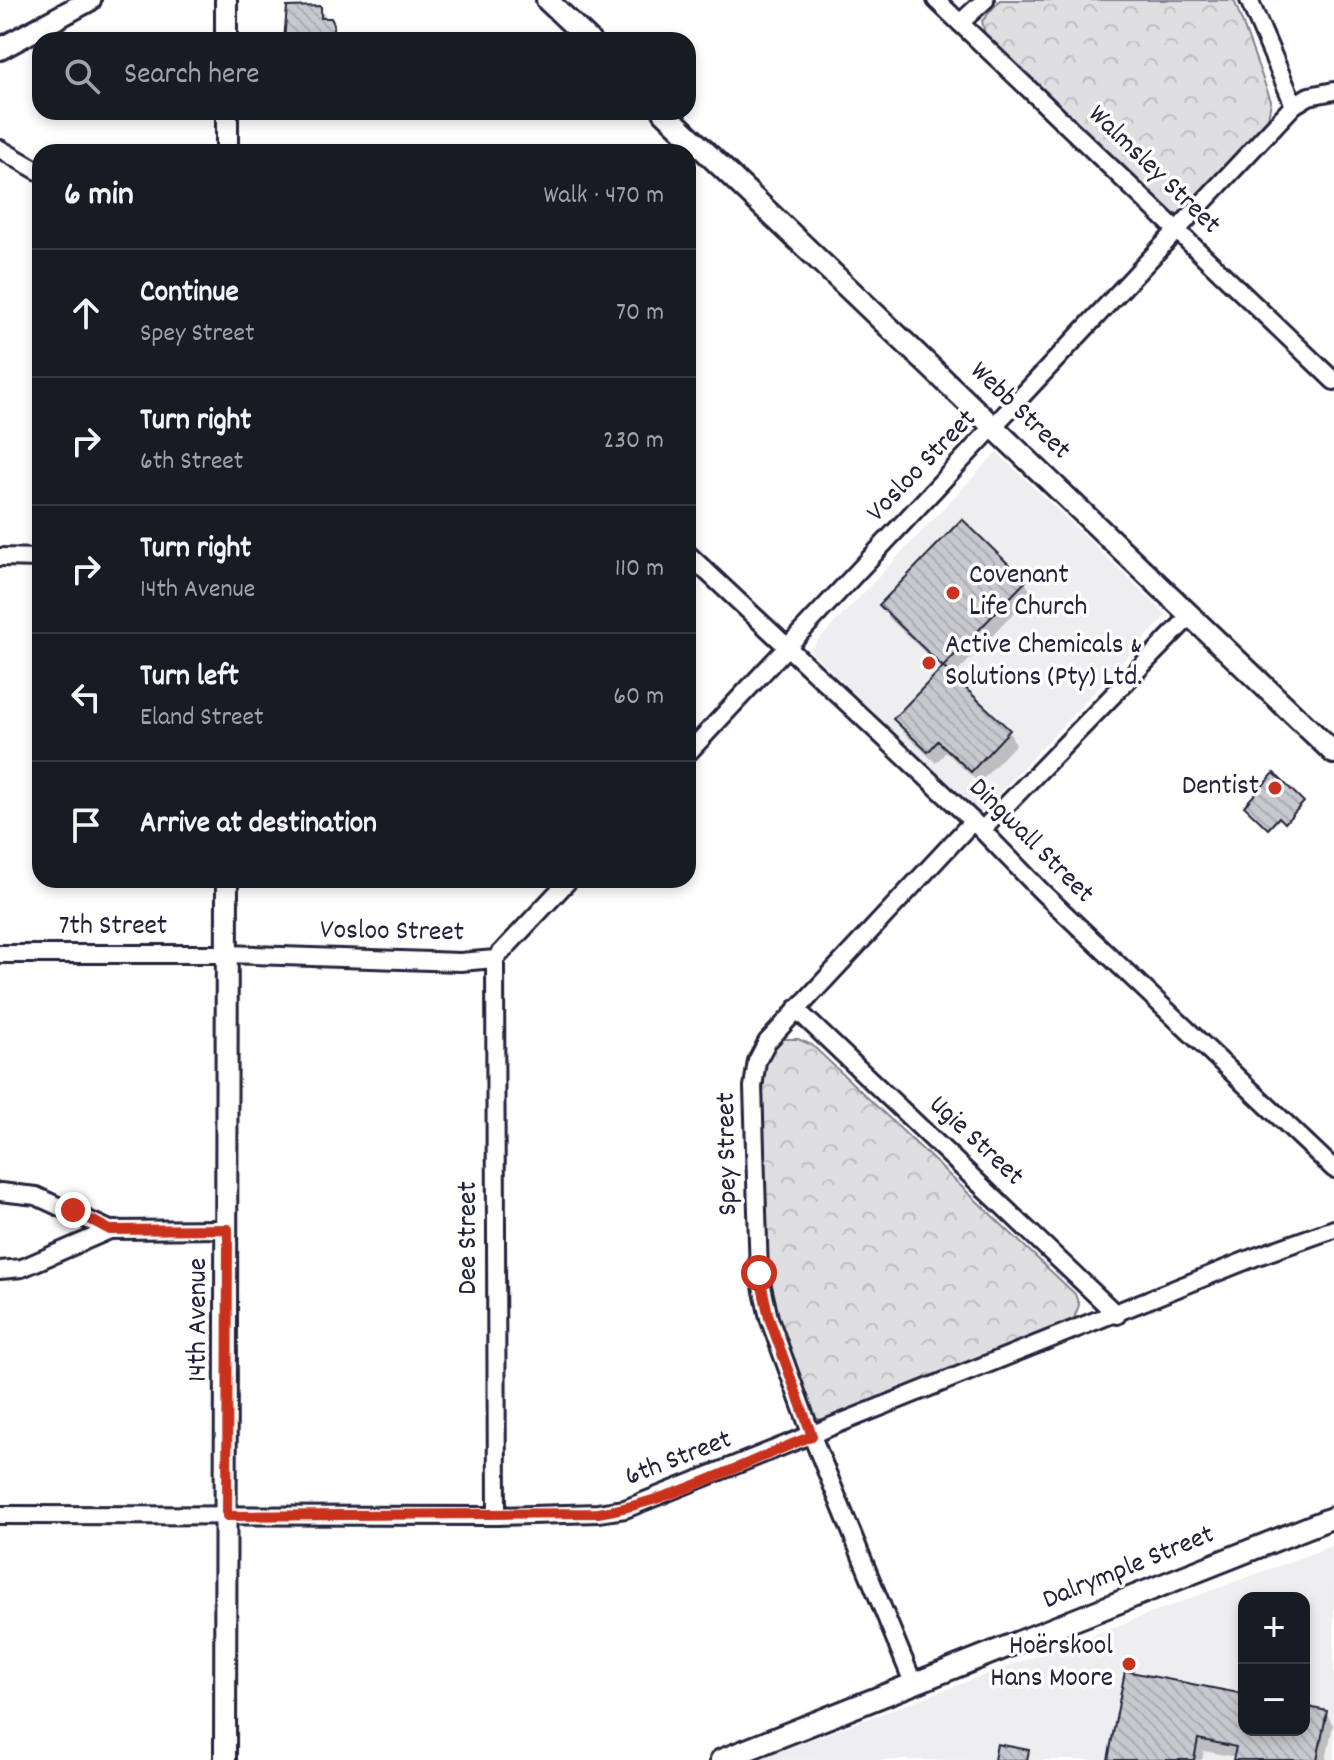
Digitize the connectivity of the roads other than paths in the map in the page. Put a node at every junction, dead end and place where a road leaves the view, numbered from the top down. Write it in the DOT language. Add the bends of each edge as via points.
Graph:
graph roads {
  1 [pos="90,0"];
  2 [pos="226,0"];
  3 [pos="547,0"];
  4 [pos="936,0"];
  5 [pos="985,0"];
  6 [pos="1249,0"];
  7 [pos="960,23"];
  8 [pos="226,32"];
  9 [pos="581,32"];
  10 [pos="0,49"];
  11 [pos="1334,91"];
  12 [pos="1294,105"];
  13 [pos="227,120"];
  14 [pos="672,120"];
  15 [pos="227,144"];
  16 [pos="0,149"];
  17 [pos="32,167"];
  18 [pos="1179,230"];
  19 [pos="1334,381"];
  20 [pos="995,428"];
  21 [pos="0,557"];
  22 [pos="32,558"];
  23 [pos="696,562"];
  24 [pos="1189,617"];
  25 [pos="786,649"];
  26 [pos="696,745"];
  27 [pos="1334,753"];
  28 [pos="977,825"];
  29 [pos="227,888"];
  30 [pos="562,888"];
  31 [pos="0,954"];
  32 [pos="226,954"];
  33 [pos="495,959"];
  34 [pos="796,1009"];
  35 [pos="1334,1169"];
  36 [pos="0,1192"];
  37 [pos="228,1229"];
  38 [pos="1334,1229"];
  39 [pos="110,1230"];
  40 [pos="0,1270"];
  41 [pos="1117,1315"];
  42 [pos="812,1436"];
  43 [pos="0,1515"];
  44 [pos="227,1516"];
  45 [pos="497,1516"];
  46 [pos="1334,1517"];
  47 [pos="914,1685"];
  48 [pos="225,1760"];
  49 [pos="721,1760"];
  1 -- 10 [label="street"];
  2 -- 8 [label="street"];
  3 -- 9 [label="street"];
  4 -- 7 [label="street, Walmsley Street"];
  5 -- 7 [label="street"];
  6 -- 12 [label="street"];
  7 -- 18 [label="street, Walmsley Street"];
  11 -- 12 [label="street, Vosloo Street"];
  12 -- 18 [label="street, Vosloo Street"];
  13 -- 15 [label="street"];
  14 -- 20 [label="street, Webb Street"];
  16 -- 17 [label="street"];
  18 -- 19 [label="street, Walmsley Street"];
  18 -- 20 [label="street, Vosloo Street"];
  20 -- 24 [label="street, Webb Street"];
  20 -- 25 [label="street, Vosloo Street"];
  21 -- 22 [label="street"];
  23 -- 25 [label="street, Dingwall Street"];
  24 -- 27 [label="street, Webb Street"];
  24 -- 28 [label="street, Spey Street"];
  25 -- 26 [label="street, Vosloo Street"];
  25 -- 28 [label="street, Dingwall Street"];
  28 -- 34 [label="street, Spey Street"];
  28 -- 35 [label="street, Dingwall Street"];
  29 -- 32 [label="street, 14th Avenue"];
  30 -- 33 [label="street, Vosloo Street"];
  31 -- 32 [label="street, 7th Street"];
  32 -- 33 [label="street, Vosloo Street"];
  32 -- 37 [label="street, 14th Avenue"];
  33 -- 45 [label="street, Dee Street"];
  34 -- 41 [label="street, Ugie Street"];
  34 -- 42 [label="street, Spey Street" via="757,1061 754,1165 764,1299"];
  36 -- 39 [label="street" via="36,1196"];
  37 -- 39 [label="street"];
  37 -- 44 [label="street, 14th Avenue"];
  38 -- 41 [label="street, 6th Street"];
  39 -- 40 [label="street" via="22,1268"];
  41 -- 42 [label="street, 6th Street"];
  42 -- 45 [label="street, 6th Street" via="625,1509"];
  42 -- 47 [label="street, Spey Street"];
  43 -- 44 [label="street, 6th Street"];
  44 -- 45 [label="street, 6th Street"];
  44 -- 48 [label="street, 14th Avenue"];
  46 -- 47 [label="street, Dalrymple Street"];
  47 -- 49 [label="street, Dalrymple Street"];
}
